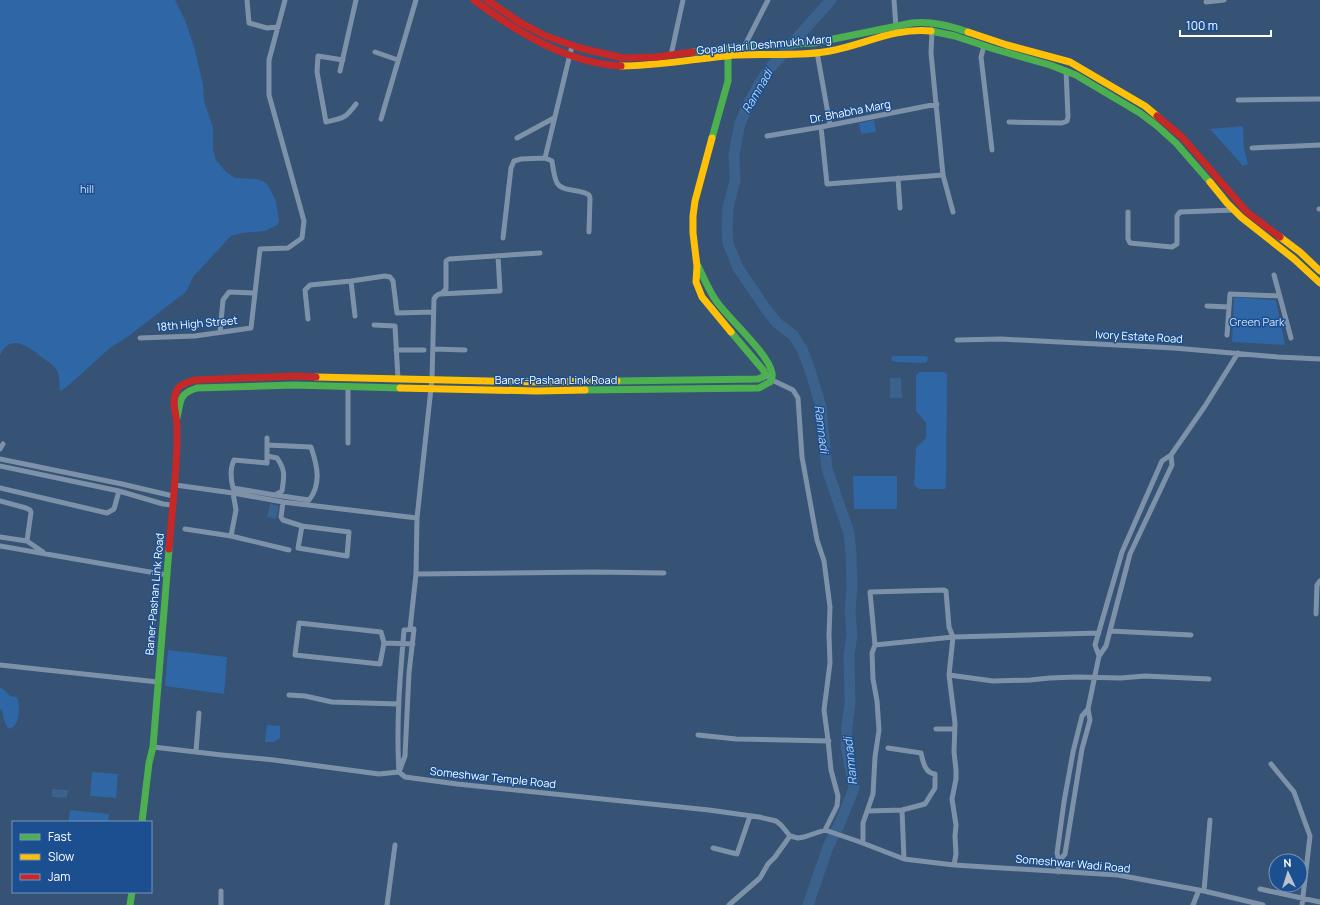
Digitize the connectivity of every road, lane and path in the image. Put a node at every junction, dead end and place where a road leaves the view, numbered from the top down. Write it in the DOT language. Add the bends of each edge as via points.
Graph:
graph roads {
  1 [pos="247,0"];
  2 [pos="285,0"];
  3 [pos="356,0"];
  4 [pos="416,0"];
  5 [pos="474,0"];
  6 [pos="487,0"];
  7 [pos="683,0"];
  8 [pos="768,0"];
  9 [pos="894,0"];
  10 [pos="1224,0"];
  11 [pos="1206,2"];
  12 [pos="278,27"];
  13 [pos="896,27"];
  14 [pos="932,31"];
  15 [pos="972,33"];
  16 [pos="969,41"];
  17 [pos="572,46"];
  18 [pos="984,46"];
  19 [pos="744,47"];
  20 [pos="375,52"];
  21 [pos="814,52"];
  22 [pos="570,53"];
  23 [pos="671,55"];
  24 [pos="728,56"];
  25 [pos="343,60"];
  26 [pos="398,60"];
  27 [pos="1074,64"];
  28 [pos="340,71"];
  29 [pos="1070,71"];
  30 [pos="1320,98"];
  31 [pos="1238,100"];
  32 [pos="356,104"];
  33 [pos="937,104"];
  34 [pos="554,118"];
  35 [pos="381,119"];
  36 [pos="1009,122"];
  37 [pos="830,125"];
  38 [pos="821,127"];
  39 [pos="767,136"];
  40 [pos="517,138"];
  41 [pos="1320,145"];
  42 [pos="1252,148"];
  43 [pos="992,150"];
  44 [pos="545,158"];
  45 [pos="943,175"];
  46 [pos="898,178"];
  47 [pos="900,208"];
  48 [pos="1234,210"];
  49 [pos="952,212"];
  50 [pos="1128,212"];
  51 [pos="589,232"];
  52 [pos="503,238"];
  53 [pos="540,253"];
  54 [pos="498,256"];
  55 [pos="698,266"];
  56 [pos="1318,270"];
  57 [pos="1310,274"];
  58 [pos="1274,275"];
  59 [pos="351,281"];
  60 [pos="1320,283"];
  61 [pos="254,293"];
  62 [pos="441,294"];
  63 [pos="1280,296"];
  64 [pos="1207,306"];
  65 [pos="1229,307"];
  66 [pos="433,312"];
  67 [pos="355,316"];
  68 [pos="308,319"];
  69 [pos="374,324"];
  70 [pos="220,332"];
  71 [pos="1227,335"];
  72 [pos="140,338"];
  73 [pos="1291,338"];
  74 [pos="957,340"];
  75 [pos="433,349"];
  76 [pos="396,350"];
  77 [pos="424,350"];
  78 [pos="465,350"];
  79 [pos="1238,353"];
  80 [pos="1320,359"];
  81 [pos="765,374"];
  82 [pos="398,379"];
  83 [pos="196,380"];
  84 [pos="432,380"];
  85 [pos="772,380"];
  86 [pos="348,386"];
  87 [pos="197,388"];
  88 [pos="431,388"];
  89 [pos="177,419"];
  90 [pos="267,438"];
  91 [pos="348,443"];
  92 [pos="267,445"];
  93 [pos="1171,455"];
  94 [pos="267,456"];
  95 [pos="0,459"];
  96 [pos="0,466"];
  97 [pos="175,485"];
  98 [pos="0,488"];
  99 [pos="119,491"];
  100 [pos="233,493"];
  101 [pos="275,495"];
  102 [pos="173,496"];
  103 [pos="0,501"];
  104 [pos="283,502"];
  105 [pos="172,505"];
  106 [pos="417,518"];
  107 [pos="302,526"];
  108 [pos="186,529"];
  109 [pos="231,536"];
  110 [pos="0,537"];
  111 [pos="27,541"];
  112 [pos="0,546"];
  113 [pos="289,550"];
  114 [pos="44,553"];
  115 [pos="664,573"];
  116 [pos="416,574"];
  117 [pos="167,575"];
  118 [pos="1320,580"];
  119 [pos="1316,614"];
  120 [pos="410,629"];
  121 [pos="1110,631"];
  122 [pos="1099,633"];
  123 [pos="1191,635"];
  124 [pos="953,637"];
  125 [pos="384,643"];
  126 [pos="403,644"];
  127 [pos="412,644"];
  128 [pos="875,645"];
  129 [pos="1099,656"];
  130 [pos="0,665"];
  131 [pos="949,675"];
  132 [pos="1094,677"];
  133 [pos="1209,679"];
  134 [pos="158,682"];
  135 [pos="289,695"];
  136 [pos="399,704"];
  137 [pos="1088,709"];
  138 [pos="199,713"];
  139 [pos="936,729"];
  140 [pos="954,729"];
  141 [pos="698,736"];
  142 [pos="829,742"];
  143 [pos="153,747"];
  144 [pos="888,748"];
  145 [pos="196,751"];
  146 [pos="1271,764"];
  147 [pos="399,772"];
  148 [pos="902,810"];
  149 [pos="868,811"];
  150 [pos="750,816"];
  151 [pos="1210,820"];
  152 [pos="142,821"];
  153 [pos="825,830"];
  154 [pos="790,836"];
  155 [pos="862,842"];
  156 [pos="395,845"];
  157 [pos="713,848"];
  158 [pos="904,859"];
  159 [pos="1059,861"];
  160 [pos="954,865"];
  161 [pos="1058,872"];
  162 [pos="1260,889"];
  163 [pos="1201,890"];
  164 [pos="221,891"];
  165 [pos="132,893"];
  166 [pos="1303,898"];
  167 [pos="1320,902"];
  168 [pos="1255,904"];
  169 [pos="130,905"];
  170 [pos="221,905"];
  171 [pos="387,905"];
  172 [pos="730,905"];
  173 [pos="1193,905"];
  174 [pos="1263,905"];
  175 [pos="1302,905"];
  1 -- 12 [label="street" via="249,23 267,28"];
  2 -- 12 [label="street"];
  3 -- 25 [label="street"];
  4 -- 26 [label="street"];
  5 -- 22 [label="street, Gopal Hari Deshmukh Marg" via="517,30"];
  6 -- 17 [label="street, Gopal Hari Deshmukh Marg" via="521,24"];
  7 -- 23 [label="street"];
  8 -- 19 [label="street"];
  9 -- 13 [label="street"];
  10 -- 11 [label="street"];
  12 -- 61 [label="street, 18th High Street" via="269,60 269,95 304,221 302,238 288,248 260,249"];
  13 -- 15 [label="street, Gopal Hari Deshmukh Marg" via="924,22 938,23"];
  13 -- 19 [label="street, Gopal Hari Deshmukh Marg" via="814,44"];
  14 -- 16 [label="street, Gopal Hari Deshmukh Marg" via="948,33"];
  14 -- 21 [label="street, Gopal Hari Deshmukh Marg" via="914,31 829,51"];
  14 -- 33 [label="street"];
  15 -- 16 [label="street"];
  15 -- 27 [label="street, Gopal Hari Deshmukh Marg"];
  16 -- 18 [label="street, Gopal Hari Deshmukh Marg"];
  17 -- 22 [label="street"];
  17 -- 23 [label="street, Gopal Hari Deshmukh Marg" via="623,58"];
  18 -- 29 [label="street, Gopal Hari Deshmukh Marg"];
  18 -- 43 [label="street" via="981,57"];
  19 -- 23 [label="street, Gopal Hari Deshmukh Marg"];
  20 -- 26 [label="street"];
  21 -- 24 [label="street, Gopal Hari Deshmukh Marg"];
  21 -- 37 [label="street"];
  22 -- 24 [label="street, Gopal Hari Deshmukh Marg" via="609,64 639,66"];
  22 -- 34 [label="street"];
  24 -- 55 [label="street" via="728,81 695,201 693,233"];
  25 -- 28 [label="street"];
  25 -- 32 [label="street" via="318,56 316,64 326,122 348,116"];
  26 -- 35 [label="street"];
  27 -- 29 [label="street"];
  27 -- 56 [label="street, Gopal Hari Deshmukh Marg" via="1159,117 1192,148 1247,212 1300,252"];
  29 -- 36 [label="street" via="1067,121"];
  29 -- 48 [label="street, Gopal Hari Deshmukh Marg" via="1154,123 1191,159"];
  30 -- 31 [label="street"];
  33 -- 37 [label="street, Dr. Bhabha Marg"];
  33 -- 45 [label="street"];
  34 -- 40 [label="street"];
  34 -- 44 [label="street"];
  37 -- 38 [label="street, Dr. Bhabha Marg"];
  38 -- 39 [label="street, Dr. Bhabha Marg"];
  38 -- 46 [label="street" via="827,184"];
  41 -- 42 [label="street"];
  44 -- 51 [label="street" via="552,161 558,184 562,188 579,190 589,195"];
  44 -- 52 [label="street" via="521,159 514,161 510,168"];
  45 -- 46 [label="street"];
  45 -- 49 [label="street"];
  46 -- 47 [label="street"];
  48 -- 50 [label="street" via="1180,212 1177,216 1176,244 1172,247 1130,243"];
  48 -- 57 [label="street, Gopal Hari Deshmukh Marg"];
  53 -- 54 [label="street"];
  54 -- 62 [label="street" via="447,260 446,290"];
  54 -- 62 [label="street" via="500,291"];
  55 -- 81 [label="street" via="696,282 702,296"];
  55 -- 85 [label="street" via="718,303 769,363"];
  56 -- 57 [label="street"];
  57 -- 60 [label="street, Gopal Hari Deshmukh Marg"];
  58 -- 63 [label="street"];
  59 -- 66 [label="street" via="390,277 393,281 397,312"];
  59 -- 67 [label="street"];
  59 -- 68 [label="street" via="310,285 305,290"];
  61 -- 70 [label="street, 18th High Street" via="250,328"];
  61 -- 70 [label="street" via="229,292 223,300"];
  62 -- 66 [label="street" via="436,296"];
  63 -- 65 [label="street" via="1230,294"];
  63 -- 73 [label="street"];
  64 -- 65 [label="street"];
  65 -- 71 [label="street"];
  66 -- 75 [label="street"];
  69 -- 76 [label="street" via="395,326"];
  70 -- 72 [label="street, 18th High Street" via="195,336"];
  74 -- 79 [label="street, Ivory Estate Road" via="1024,340"];
  75 -- 78 [label="street"];
  75 -- 84 [label="street"];
  76 -- 77 [label="street"];
  76 -- 82 [label="street"];
  79 -- 80 [label="street, Ivory Estate Road"];
  79 -- 93 [label="street"];
  81 -- 84 [label="street, Baner-Pashan Link Road" via="758,379 537,382"];
  81 -- 85 [label="street"];
  82 -- 83 [label="street, Baner-Pashan Link Road" via="294,376"];
  82 -- 84 [label="street, Baner-Pashan Link Road"];
  83 -- 87 [label="street"];
  83 -- 89 [label="street, Baner-Pashan Link Road" via="183,384 176,393 173,406"];
  84 -- 88 [label="street"];
  85 -- 88 [label="street, Baner-Pashan Link Road" via="760,388 537,391"];
  85 -- 142 [label="street" via="793,390 798,398 803,464 816,540 824,561 830,607 830,663 824,710"];
  86 -- 87 [label="street, Baner-Pashan Link Road"];
  86 -- 88 [label="street, Baner-Pashan Link Road"];
  86 -- 91 [label="street"];
  87 -- 89 [label="street, Baner-Pashan Link Road" via="182,396"];
  88 -- 106 [label="street"];
  89 -- 97 [label="street, Baner-Pashan Link Road"];
  90 -- 92 [label="street"];
  92 -- 94 [label="street"];
  92 -- 101 [label="street" via="311,447 317,465 314,494 309,500"];
  93 -- 121 [label="street" via="1172,465 1130,554"];
  93 -- 122 [label="street" via="1162,461 1122,552"];
  94 -- 101 [label="street" via="278,458 283,467 282,490"];
  94 -- 101 [label="street" via="267,463 234,460 233,488"];
  95 -- 102 [label="street"];
  96 -- 99 [label="street"];
  97 -- 100 [label="street"];
  97 -- 102 [label="street, Baner-Pashan Link Road"];
  98 -- 99 [label="street" via="107,513 114,509"];
  99 -- 105 [label="street"];
  100 -- 104 [label="street"];
  100 -- 109 [label="street" via="236,510"];
  102 -- 105 [label="street, Baner-Pashan Link Road"];
  103 -- 111 [label="street" via="30,510"];
  104 -- 106 [label="street"];
  104 -- 107 [label="street" via="283,520"];
  105 -- 117 [label="street, Baner-Pashan Link Road"];
  106 -- 116 [label="street"];
  107 -- 107 [label="street" via="298,548 347,556 349,532"];
  108 -- 109 [label="street"];
  109 -- 113 [label="street"];
  110 -- 111 [label="street"];
  111 -- 114 [label="street"];
  112 -- 114 [label="street"];
  114 -- 117 [label="street"];
  115 -- 116 [label="street"];
  116 -- 120 [label="street"];
  117 -- 134 [label="street, Baner-Pashan Link Road"];
  118 -- 119 [label="street" via="1317,584"];
  120 -- 126 [label="street" via="404,630"];
  120 -- 127 [label="street" via="414,629"];
  121 -- 123 [label="street"];
  121 -- 129 [label="street" via="1106,646"];
  122 -- 124 [label="street"];
  122 -- 129 [label="street" via="1095,645"];
  124 -- 128 [label="street"];
  124 -- 128 [label="street" via="949,627 946,591 870,592"];
  124 -- 131 [label="street"];
  125 -- 125 [label="street" via="381,632 299,623 295,655 380,664"];
  125 -- 126 [label="street"];
  126 -- 127 [label="street"];
  126 -- 136 [label="street"];
  127 -- 147 [label="street" via="405,756"];
  128 -- 149 [label="street" via="872,653 873,679 879,730 873,794"];
  129 -- 132 [label="street"];
  130 -- 134 [label="street"];
  131 -- 132 [label="street" via="994,680"];
  131 -- 140 [label="street"];
  132 -- 133 [label="street"];
  132 -- 137 [label="street"];
  134 -- 143 [label="street, Baner-Pashan Link Road"];
  135 -- 136 [label="street" via="332,702"];
  136 -- 147 [label="street"];
  137 -- 159 [label="street" via="1090,720 1082,749 1065,854"];
  137 -- 159 [label="street" via="1082,716 1073,752 1057,853"];
  138 -- 145 [label="street"];
  139 -- 140 [label="street"];
  140 -- 160 [label="street"];
  141 -- 142 [label="street"];
  142 -- 153 [label="street" via="831,770 838,796 837,806"];
  143 -- 145 [label="street, Someshwar Temple Road"];
  143 -- 152 [label="street, Baner-Pashan Link Road"];
  144 -- 148 [label="street" via="921,753 924,767 931,774 935,774 936,788 925,804"];
  145 -- 147 [label="street, Someshwar Temple Road" via="379,774"];
  146 -- 166 [label="street" via="1294,792 1310,836"];
  147 -- 150 [label="street, Someshwar Temple Road" via="405,777 457,784"];
  148 -- 149 [label="street"];
  148 -- 158 [label="street"];
  149 -- 155 [label="street"];
  150 -- 154 [label="street, Someshwar Temple Road" via="776,821"];
  150 -- 157 [label="street" via="738,854"];
  151 -- 163 [label="street"];
  153 -- 154 [label="street" via="804,837"];
  153 -- 155 [label="street"];
  154 -- 172 [label="street" via="760,878"];
  155 -- 158 [label="street"];
  156 -- 171 [label="street"];
  158 -- 160 [label="street, Someshwar Wadi Road"];
  159 -- 161 [label="street"];
  160 -- 161 [label="street, Someshwar Wadi Road"];
  161 -- 163 [label="street, Someshwar Wadi Road" via="1118,875"];
  162 -- 166 [label="street"];
  163 -- 168 [label="street, Someshwar Wadi Road"];
  163 -- 173 [label="street"];
  164 -- 170 [label="street"];
  165 -- 169 [label="street"];
  166 -- 167 [label="street"];
  166 -- 175 [label="street"];
  168 -- 174 [label="street, Someshwar Wadi Road"];
}
